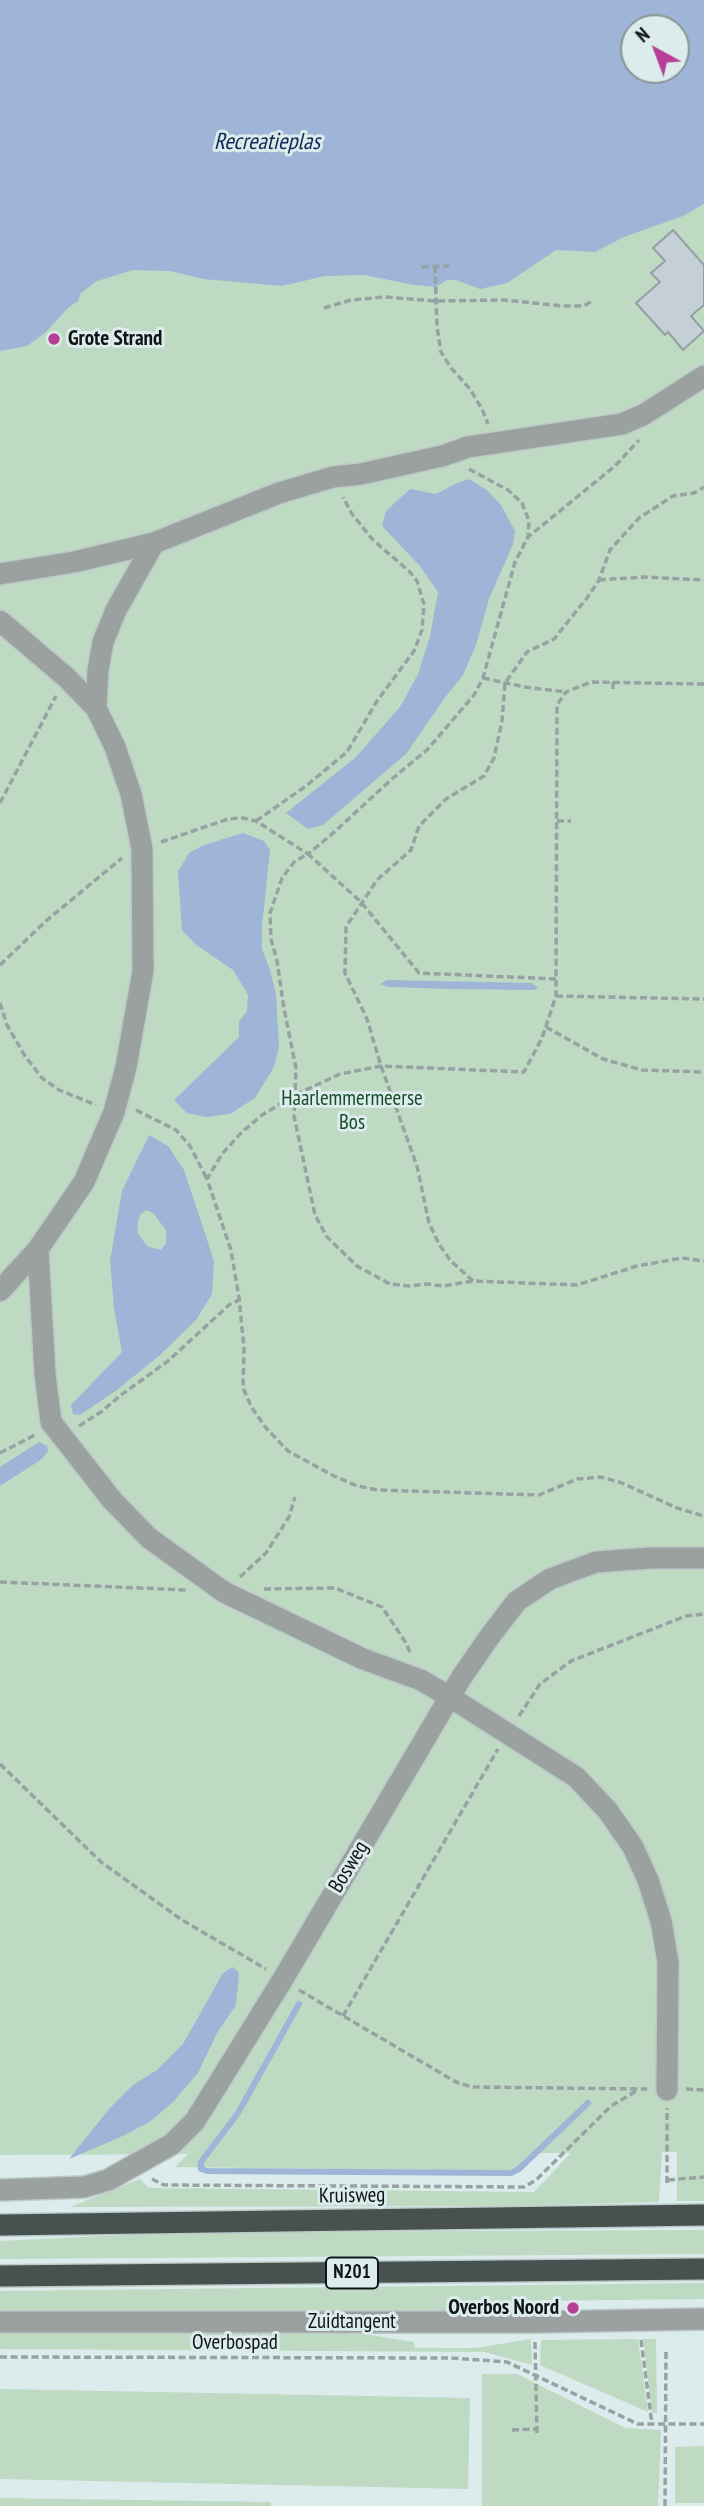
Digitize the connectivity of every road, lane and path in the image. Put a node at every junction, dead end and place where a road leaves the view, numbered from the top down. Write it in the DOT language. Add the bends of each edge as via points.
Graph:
graph roads {
  1 [pos="435,266"];
  2 [pos="450,266"];
  3 [pos="422,267"];
  4 [pos="436,300"];
  5 [pos="592,301"];
  6 [pos="324,308"];
  7 [pos="704,376"];
  8 [pos="639,440"];
  9 [pos="494,443"];
  10 [pos="442,456"];
  11 [pos="333,477"];
  12 [pos="704,487"];
  13 [pos="528,537"];
  14 [pos="154,543"];
  15 [pos="0,574"];
  16 [pos="600,580"];
  17 [pos="704,580"];
  18 [pos="0,621"];
  19 [pos="67,678"];
  20 [pos="484,678"];
  21 [pos="613,682"];
  22 [pos="505,683"];
  23 [pos="704,684"];
  24 [pos="566,692"];
  25 [pos="613,692"];
  26 [pos="96,708"];
  27 [pos="0,803"];
  28 [pos="256,821"];
  29 [pos="556,821"];
  30 [pos="571,821"];
  31 [pos="142,849"];
  32 [pos="308,853"];
  33 [pos="361,902"];
  34 [pos="0,965"];
  35 [pos="556,979"];
  36 [pos="556,996"];
  37 [pos="704,999"];
  38 [pos="0,1003"];
  39 [pos="546,1027"];
  40 [pos="381,1066"];
  41 [pos="704,1072"];
  42 [pos="295,1095"];
  43 [pos="115,1107"];
  44 [pos="206,1179"];
  45 [pos="38,1249"];
  46 [pos="704,1261"];
  47 [pos="473,1281"];
  48 [pos="0,1291"];
  49 [pos="239,1300"];
  50 [pos="57,1429"];
  51 [pos="0,1453"];
  52 [pos="704,1516"];
  53 [pos="704,1558"];
  54 [pos="263,1589"];
  55 [pos="704,1614"];
  56 [pos="421,1680"];
  57 [pos="450,1697"];
  58 [pos="508,1732"];
  59 [pos="342,2017"];
  60 [pos="640,2089"];
  61 [pos="667,2090"];
  62 [pos="141,2163"];
  63 [pos="704,2178"];
  64 [pos="0,2190"];
  65 [pos="704,2215"];
  66 [pos="0,2225"];
  67 [pos="704,2269"];
  68 [pos="0,2276"];
  69 [pos="704,2319"];
  70 [pos="0,2322"];
  71 [pos="535,2343"];
  72 [pos="642,2346"];
  73 [pos="666,2351"];
  74 [pos="0,2357"];
  75 [pos="535,2376"];
  76 [pos="652,2424"];
  77 [pos="704,2424"];
  78 [pos="665,2425"];
  79 [pos="512,2430"];
  80 [pos="665,2506"];
  1 -- 2 [label="path"];
  1 -- 3 [label="path"];
  1 -- 4 [label="path"];
  4 -- 5 [label="path" via="563,306 584,306"];
  4 -- 6 [label="path" via="351,300"];
  4 -- 9 [label="path" via="441,352 482,409"];
  7 -- 9 [label="street" via="622,424"];
  8 -- 13 [label="path" via="615,466"];
  9 -- 10 [label="street"];
  10 -- 11 [label="street"];
  10 -- 13 [label="path" via="515,496 529,521"];
  11 -- 14 [label="street" via="279,493"];
  11 -- 28 [label="path" via="352,514 373,540 417,581 424,604 422,630 414,651 377,701 348,752"];
  12 -- 16 [label="path" via="673,496 639,518 610,550"];
  13 -- 20 [label="path" via="515,562"];
  14 -- 15 [label="street"];
  14 -- 26 [label="street" via="103,642"];
  16 -- 17 [label="path"];
  16 -- 22 [label="path" via="554,639 527,652"];
  18 -- 19 [label="street"];
  19 -- 26 [label="street"];
  19 -- 27 [label="path"];
  20 -- 22 [label="path"];
  20 -- 32 [label="path" via="427,750"];
  21 -- 23 [label="path"];
  21 -- 24 [label="path" via="592,681"];
  21 -- 25 [label="path"];
  22 -- 24 [label="path"];
  22 -- 33 [label="path" via="500,733 484,776 446,799 419,826 411,850 377,880"];
  24 -- 29 [label="path" via="557,705"];
  26 -- 31 [label="street" via="131,794"];
  28 -- 31 [label="path" via="228,819"];
  28 -- 32 [label="path"];
  29 -- 30 [label="path"];
  29 -- 35 [label="path"];
  31 -- 34 [label="path" via="118,860"];
  31 -- 43 [label="street" via="143,971"];
  32 -- 33 [label="path"];
  32 -- 42 [label="path" via="282,878 270,913 296,1068"];
  33 -- 35 [label="path" via="419,974"];
  33 -- 40 [label="path" via="346,927 345,973 367,1018"];
  35 -- 36 [label="path"];
  36 -- 37 [label="path"];
  36 -- 39 [label="path"];
  38 -- 43 [label="path" via="24,1056 42,1077 59,1090"];
  39 -- 40 [label="path" via="524,1072"];
  39 -- 41 [label="path" via="603,1059 642,1070"];
  40 -- 42 [label="path" via="341,1074"];
  40 -- 47 [label="path" via="417,1166 429,1223 450,1260"];
  42 -- 44 [label="path" via="241,1133"];
  42 -- 47 [label="path" via="294,1116 315,1215 327,1237 357,1266 390,1284 443,1286"];
  43 -- 44 [label="path" via="140,1111 176,1130 190,1146"];
  43 -- 45 [label="street" via="84,1182"];
  44 -- 49 [label="path" via="231,1250"];
  45 -- 48 [label="street"];
  45 -- 50 [label="street" via="45,1374"];
  46 -- 47 [label="path" via="682,1258 637,1266 577,1285"];
  49 -- 50 [label="path" via="101,1412"];
  49 -- 52 [label="path" via="243,1388 252,1408 288,1451 332,1475 378,1490 539,1495 577,1479 601,1477"];
  50 -- 51 [label="path"];
  50 -- 56 [label="street" via="112,1500 149,1538 205,1579 363,1659"];
  53 -- 57 [label="street, Bosweg" via="596,1562 550,1579 517,1601"];
  54 -- 56 [label="path" via="335,1588 382,1607 406,1643"];
  55 -- 58 [label="path" via="686,1616 571,1661 540,1684"];
  56 -- 57 [label="street"];
  57 -- 58 [label="street"];
  57 -- 62 [label="street, Bosweg" via="195,2122 172,2144"];
  58 -- 59 [label="path"];
  58 -- 61 [label="street" via="576,1777 634,1847 661,1921 668,1962"];
  60 -- 62 [label="path" via="611,2106 524,2187 164,2185 149,2176"];
  61 -- 63 [label="path" via="667,2181"];
  62 -- 64 [label="street, Bosweg" via="84,2187"];
  65 -- 66 [label="highway, Kruisweg"];
  67 -- 68 [label="highway, N201"];
  69 -- 70 [label="street, Zuidtangent"];
  71 -- 75 [label="path"];
  72 -- 76 [label="path"];
  73 -- 78 [label="path"];
  74 -- 75 [label="path, Overbospad" via="450,2358 507,2362"];
  75 -- 76 [label="path, Overbospad" via="638,2424"];
  75 -- 79 [label="path" via="536,2432"];
  76 -- 78 [label="path, Overbospad"];
  77 -- 78 [label="path, Overbospad"];
  78 -- 80 [label="path"];
}
